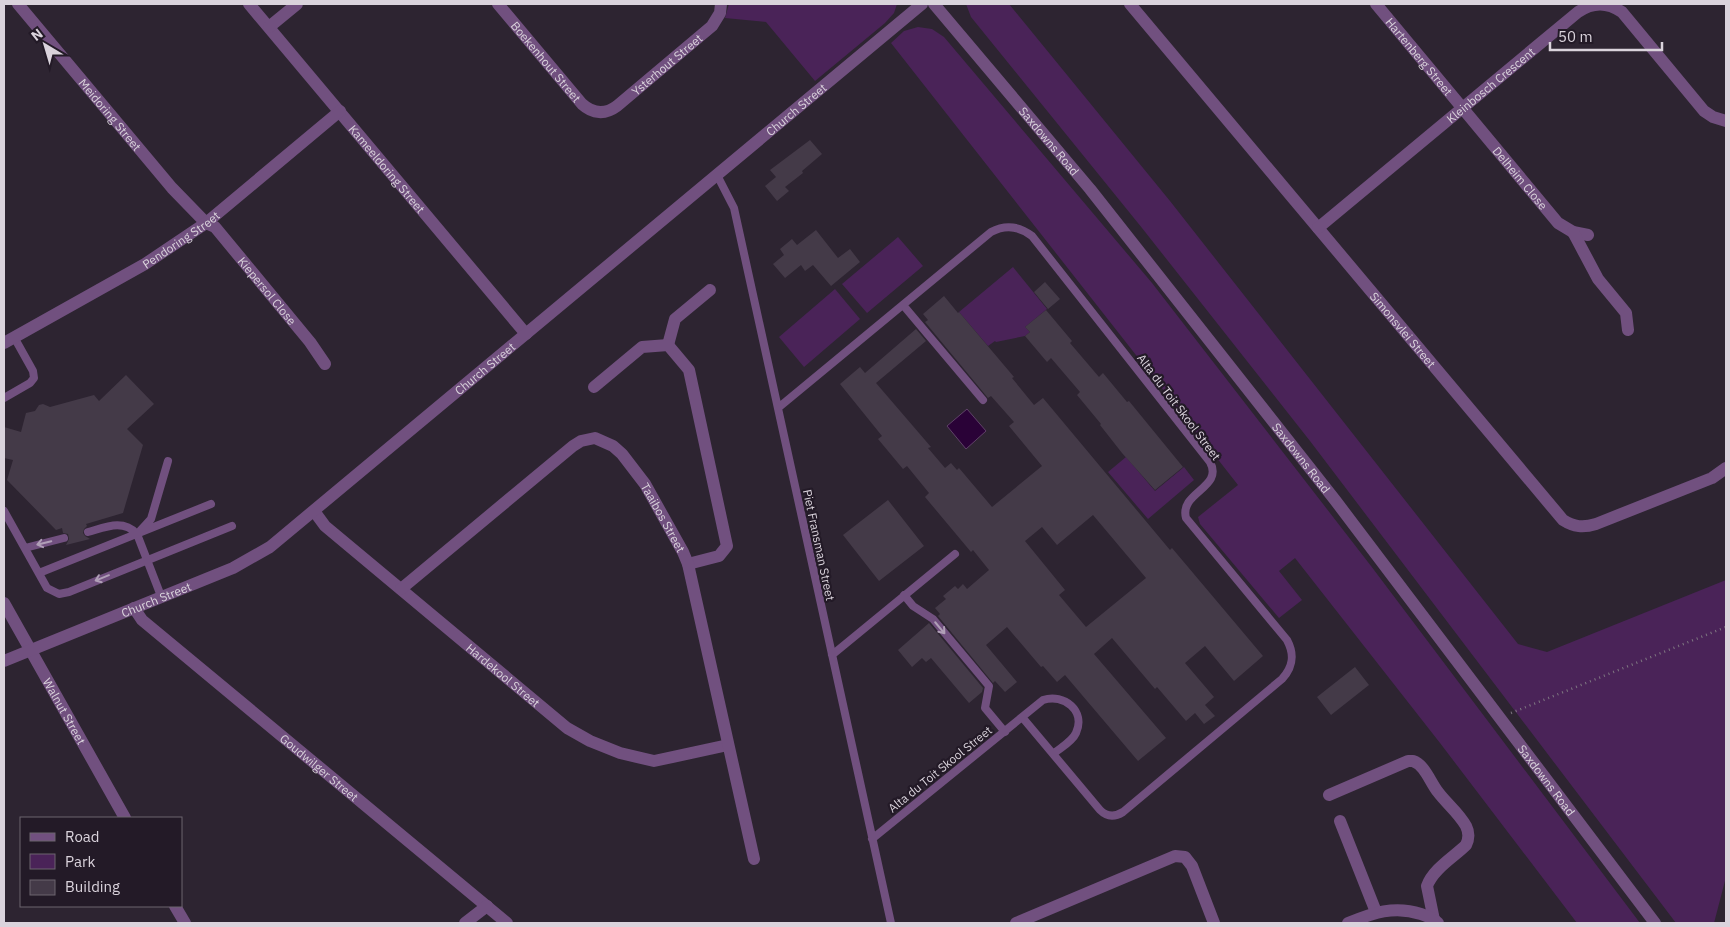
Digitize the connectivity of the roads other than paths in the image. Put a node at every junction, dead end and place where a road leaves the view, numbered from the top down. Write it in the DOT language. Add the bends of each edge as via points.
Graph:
graph roads {
  1 [pos="18,4"];
  2 [pos="249,4"];
  3 [pos="298,4"];
  4 [pos="498,4"];
  5 [pos="722,4"];
  6 [pos="922,4"];
  7 [pos="934,4"];
  8 [pos="1130,4"];
  9 [pos="1376,4"];
  10 [pos="269,27"];
  11 [pos="1463,108"];
  12 [pos="340,111"];
  13 [pos="598,113"];
  14 [pos="1726,121"];
  15 [pos="717,175"];
  16 [pos="206,223"];
  17 [pos="1318,228"];
  18 [pos="1573,232"];
  19 [pos="1588,235"];
  20 [pos="710,290"];
  21 [pos="903,305"];
  22 [pos="1628,330"];
  23 [pos="526,334"];
  24 [pos="9,340"];
  25 [pos="668,345"];
  26 [pos="324,364"];
  27 [pos="594,387"];
  28 [pos="4,398"];
  29 [pos="983,400"];
  30 [pos="778,408"];
  31 [pos="168,462"];
  32 [pos="1726,468"];
  33 [pos="211,504"];
  34 [pos="4,511"];
  35 [pos="314,511"];
  36 [pos="232,526"];
  37 [pos="88,532"];
  38 [pos="137,534"];
  39 [pos="64,538"];
  40 [pos="25,548"];
  41 [pos="955,554"];
  42 [pos="147,560"];
  43 [pos="688,564"];
  44 [pos="39,574"];
  45 [pos="401,589"];
  46 [pos="904,595"];
  47 [pos="161,596"];
  48 [pos="4,603"];
  49 [pos="134,608"];
  50 [pos="31,650"];
  51 [pos="832,655"];
  52 [pos="4,661"];
  53 [pos="1022,717"];
  54 [pos="1004,732"];
  55 [pos="728,745"];
  56 [pos="1053,754"];
  57 [pos="1329,795"];
  58 [pos="125,817"];
  59 [pos="1340,821"];
  60 [pos="872,839"];
  61 [pos="754,859"];
  62 [pos="487,906"];
  63 [pos="176,907"];
  64 [pos="1376,912"];
  65 [pos="1436,921"];
  66 [pos="185,923"];
  67 [pos="465,923"];
  68 [pos="507,923"];
  69 [pos="891,923"];
  70 [pos="1016,923"];
  71 [pos="1214,923"];
  72 [pos="1348,923"];
  73 [pos="1655,923"];
  1 -- 16 [label="street, Meidoring Street" via="172,188"];
  2 -- 10 [label="street, Kameeldoring Street"];
  3 -- 10 [label="street"];
  4 -- 13 [label="street, Boekenhout Street" via="582,104"];
  5 -- 13 [label="street, Ysterhout Street" via="712,26 617,106"];
  6 -- 15 [label="street, Church Street"];
  7 -- 73 [label="street, Saxdowns Road" via="1090,189 1335,500"];
  8 -- 17 [label="street, Simonsvlei Street"];
  9 -- 11 [label="street, Hartenberg Street"];
  10 -- 12 [label="street, Kameeldoring Street"];
  11 -- 14 [label="street, Kleinbosch Crescent" via="1578,12 1602,4 1622,12 1704,110"];
  11 -- 17 [label="street, Kleinbosch Crescent"];
  11 -- 18 [label="street, Delheim Close" via="1558,223"];
  12 -- 16 [label="street, Pendoring Street"];
  12 -- 23 [label="street, Kameeldoring Street"];
  15 -- 23 [label="street, Church Street"];
  15 -- 30 [label="lane, Piet Fransman Street" via="734,208"];
  16 -- 24 [label="street, Pendoring Street" via="145,264"];
  16 -- 26 [label="street, Kiepersol Close" via="214,227 310,342"];
  17 -- 32 [label="street, Simonsvlei Street" via="1568,523 1582,527 1596,524 1712,478"];
  18 -- 19 [label="street, Delheim Close"];
  18 -- 22 [label="street" via="1598,279 1626,313"];
  20 -- 25 [label="street" via="675,319"];
  21 -- 29 [label="lane"];
  21 -- 30 [label="lane, Alta du Toit Skool Street"];
  21 -- 56 [label="lane, Alta du Toit Skool Street" via="991,232 1009,226 1032,236 1210,462 1212,478 1188,501 1186,518 1290,647 1292,661 1282,679 1119,814 1110,816 1102,813"];
  23 -- 35 [label="street, Church Street"];
  24 -- 28 [label="lane" via="34,371 34,378"];
  25 -- 27 [label="street" via="642,347"];
  25 -- 43 [label="street" via="689,370 727,541 719,556"];
  30 -- 51 [label="lane, Piet Fransman Street"];
  31 -- 38 [label="lane" via="151,519"];
  33 -- 38 [label="lane"];
  34 -- 40 [label="lane"];
  35 -- 45 [label="street, Hardekool Street" via="325,526"];
  35 -- 47 [label="street, Church Street" via="251,559"];
  36 -- 42 [label="lane"];
  37 -- 38 [label="lane" via="121,524"];
  38 -- 42 [label="lane"];
  38 -- 44 [label="lane"];
  39 -- 40 [label="lane, one-way"];
  40 -- 44 [label="lane"];
  41 -- 46 [label="lane"];
  42 -- 44 [label="lane, one-way" via="64,594 51,591"];
  42 -- 47 [label="lane"];
  43 -- 45 [label="street, Taaibos Street" via="644,484 622,454 595,438 573,446"];
  43 -- 55 [label="street, Taaibos Street"];
  45 -- 55 [label="street, Hardekool Street" via="567,728 590,741 620,753 654,761"];
  46 -- 51 [label="lane"];
  46 -- 54 [label="lane, one-way" via="913,606 933,619 989,686 984,708"];
  47 -- 49 [label="street, Church Street"];
  48 -- 50 [label="street, Walnut Street"];
  49 -- 50 [label="street, Church Street"];
  49 -- 62 [label="street, Goudwilger Street" via="142,620"];
  50 -- 52 [label="street, Church Street"];
  50 -- 58 [label="street, Walnut Street"];
  51 -- 60 [label="lane, Piet Fransman Street"];
  53 -- 54 [label="lane, Alta du Toit Skool Street"];
  53 -- 56 [label="lane, Alta du Toit Skool Street"];
  53 -- 56 [label="lane, Alta du Toit Skool Street" via="1049,698 1062,699 1072,706 1078,718 1076,732"];
  54 -- 60 [label="lane, Alta du Toit Skool Street"];
  55 -- 61 [label="street, Taaibos Street"];
  57 -- 65 [label="street" via="1408,762 1417,762 1421,766 1468,833 1466,845 1428,882"];
  59 -- 64 [label="street"];
  60 -- 69 [label="lane, Piet Fransman Street"];
  62 -- 67 [label="street"];
  62 -- 68 [label="street, Goudwilger Street"];
  63 -- 66 [label="street"];
  64 -- 65 [label="street" via="1391,909 1413,911"];
  64 -- 72 [label="street"];
  70 -- 71 [label="street" via="1180,856 1192,866"];
}
